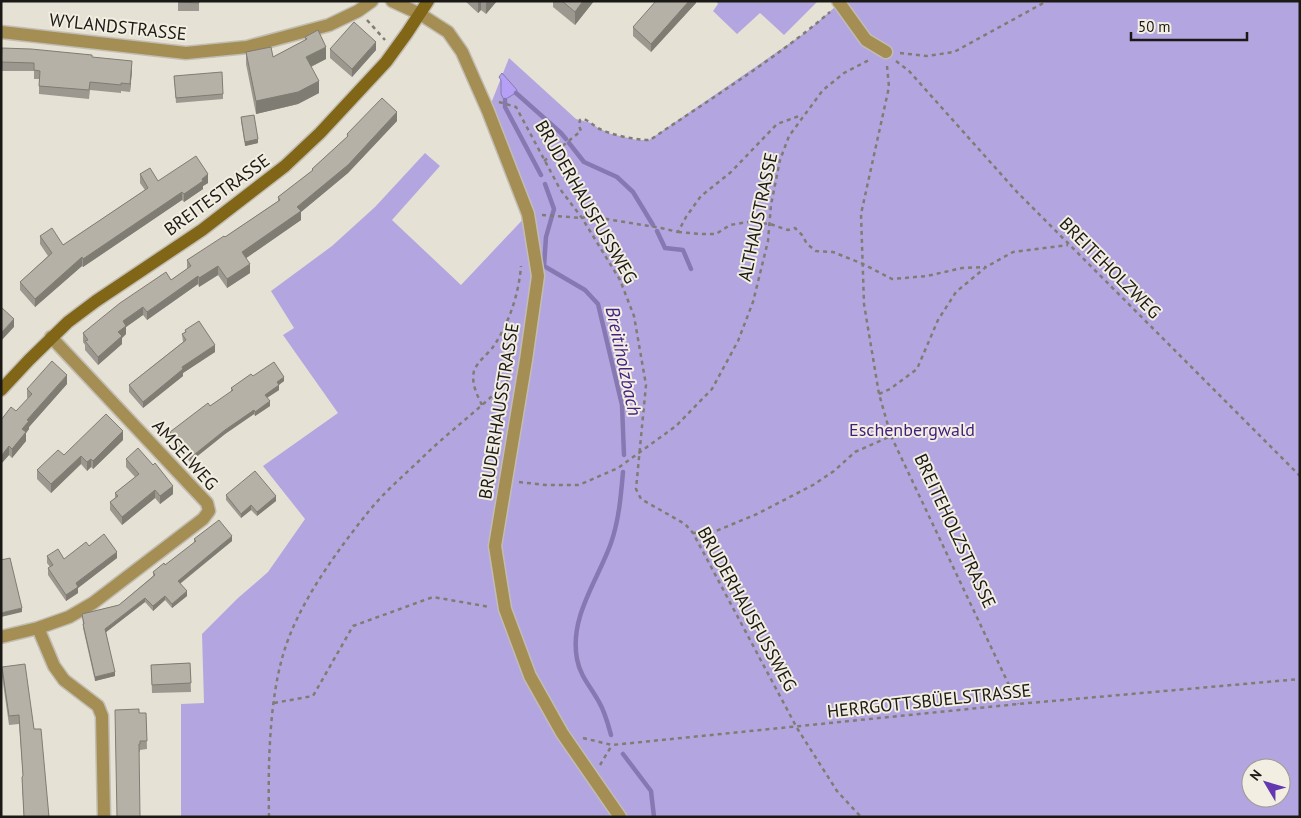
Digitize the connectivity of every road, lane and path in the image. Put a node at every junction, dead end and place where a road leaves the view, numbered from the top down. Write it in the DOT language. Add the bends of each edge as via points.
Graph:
graph roads {
  1 [pos="372,1"];
  2 [pos="392,1"];
  3 [pos="428,1"];
  4 [pos="1047,1"];
  5 [pos="839,2"];
  6 [pos="420,14"];
  7 [pos="366,19"];
  8 [pos="1,32"];
  9 [pos="386,41"];
  10 [pos="886,52"];
  11 [pos="909,71"];
  12 [pos="502,104"];
  13 [pos="804,115"];
  14 [pos="544,161"];
  15 [pos="528,214"];
  16 [pos="582,218"];
  17 [pos="770,224"];
  18 [pos="678,232"];
  19 [pos="1068,245"];
  20 [pos="863,264"];
  21 [pos="522,265"];
  22 [pos="986,267"];
  23 [pos="51,337"];
  24 [pos="526,360"];
  25 [pos="1,390"];
  26 [pos="878,394"];
  27 [pos="482,405"];
  28 [pos="890,436"];
  29 [pos="640,453"];
  30 [pos="1300,476"];
  31 [pos="505,480"];
  32 [pos="693,533"];
  33 [pos="505,610"];
  34 [pos="38,628"];
  35 [pos="1,637"];
  36 [pos="1300,679"];
  37 [pos="274,703"];
  38 [pos="1018,704"];
  39 [pos="797,728"];
  40 [pos="562,733"];
  41 [pos="612,745"];
  42 [pos="593,777"];
  43 [pos="104,817"];
  44 [pos="269,817"];
  45 [pos="620,817"];
  46 [pos="861,817"];
  1 -- 8 [label="street, WYLANDSTRASSE" via="329,25 247,46 186,53"];
  2 -- 6 [label="street, BRUDERHAUSSTRASSE"];
  3 -- 6 [label="main road, BREITESTRASSE"];
  4 -- 10 [label="path" via="954,52 927,56"];
  5 -- 10 [label="street" via="866,40"];
  5 -- 14 [label="path" via="793,42 650,140 611,134 584,118 580,120 581,131"];
  6 -- 15 [label="street, BRUDERHAUSSTRASSE" via="448,32 462,52"];
  6 -- 23 [label="main road, BREITESTRASSE" via="386,62 285,166 202,230 96,301"];
  7 -- 9 [label="path"];
  10 -- 13 [label="path, ALTHAUSTRASSE" via="844,73 823,90"];
  10 -- 20 [label="path, BREITEHOLZSTRASSE" via="889,87 862,214"];
  11 -- 19 [label="path, BREITEHOLZWEG"];
  12 -- 14 [label="path, BRUDERHAUSFUSSWEG" via="516,107"];
  13 -- 17 [label="path, ALTHAUSTRASSE" via="789,136 780,160"];
  13 -- 18 [label="path" via="777,124 731,172 701,196"];
  14 -- 16 [label="path, BRUDERHAUSFUSSWEG"];
  15 -- 16 [label="path"];
  15 -- 24 [label="street, BRUDERHAUSSTRASSE" via="538,276"];
  16 -- 18 [label="path" via="588,216"];
  16 -- 29 [label="path, BRUDERHAUSFUSSWEG" via="620,280 634,316 646,385"];
  17 -- 18 [label="path" via="748,222 730,225 716,234"];
  17 -- 20 [label="path" via="788,230 795,228 816,251 833,252"];
  17 -- 29 [label="path, ALTHAUSTRASSE" via="752,302 738,341 712,389 676,426"];
  19 -- 22 [label="path" via="1013,252"];
  19 -- 30 [label="path, BREITEHOLZWEG"];
  20 -- 22 [label="path" via="892,279"];
  20 -- 26 [label="path, BREITEHOLZSTRASSE" via="864,304"];
  21 -- 27 [label="path" via="520,281 502,332 473,373 474,386"];
  22 -- 26 [label="path" via="956,292 938,320 917,369"];
  23 -- 25 [label="main road, BREITESTRASSE"];
  23 -- 34 [label="street, AMSELWEG" via="207,503 209,511 203,519 93,603 69,617"];
  24 -- 27 [label="path"];
  24 -- 31 [label="street, BRUDERHAUSSTRASSE"];
  26 -- 28 [label="path, BREITEHOLZSTRASSE"];
  27 -- 37 [label="path" via="422,457 366,514 324,573 299,616 283,655"];
  28 -- 32 [label="path" via="855,452 813,485 757,514 716,531"];
  28 -- 38 [label="path, BREITEHOLZSTRASSE"];
  29 -- 31 [label="path, ALTHAUSTRASSE" via="618,468 579,485"];
  29 -- 32 [label="path, BRUDERHAUSFUSSWEG" via="636,489 640,499 685,524"];
  31 -- 33 [label="street, BRUDERHAUSSTRASSE" via="494,546"];
  32 -- 39 [label="path, BRUDERHAUSFUSSWEG"];
  33 -- 37 [label="path" via="433,597 353,626 313,696"];
  33 -- 40 [label="street, BRUDERHAUSSTRASSE" via="530,676"];
  34 -- 35 [label="street"];
  34 -- 43 [label="street" via="54,666 64,680 98,706 102,716"];
  36 -- 38 [label="path, HERRGOTTSBÜELSTRASSE"];
  37 -- 44 [label="path" via="268,778"];
  38 -- 39 [label="path, HERRGOTTSBÜELSTRASSE"];
  39 -- 41 [label="path, HERRGOTTSBÜELSTRASSE"];
  39 -- 46 [label="path, BRUDERHAUSFUSSWEG" via="837,791"];
  40 -- 41 [label="path, HERRGOTTSBÜELSTRASSE"];
  40 -- 42 [label="street, BRUDERHAUSSTRASSE"];
  41 -- 42 [label="path"];
  42 -- 45 [label="street, BRUDERHAUSSTRASSE"];
}
